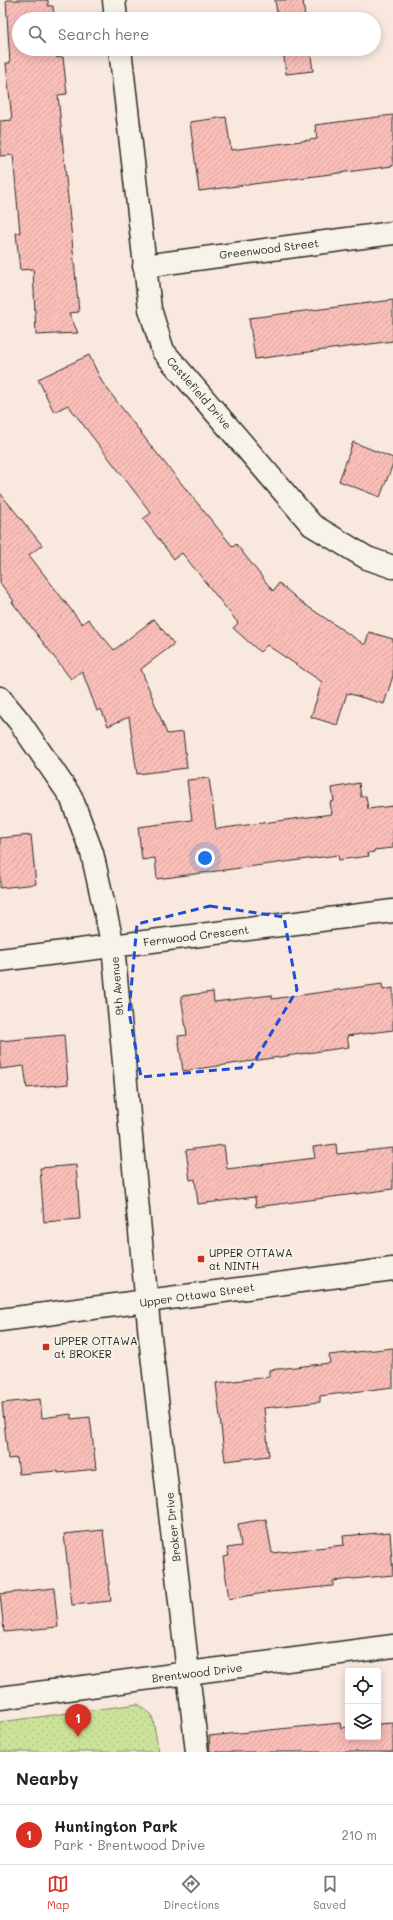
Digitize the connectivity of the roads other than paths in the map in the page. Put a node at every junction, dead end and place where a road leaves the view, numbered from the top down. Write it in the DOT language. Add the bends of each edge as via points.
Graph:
graph roads {
  1 [pos="114,0"];
  2 [pos="115,12"];
  3 [pos="121,56"];
  4 [pos="393,233"];
  5 [pos="144,266"];
  6 [pos="393,567"];
  7 [pos="0,698"];
  8 [pos="393,911"];
  9 [pos="113,946"];
  10 [pos="0,960"];
  11 [pos="393,1269"];
  12 [pos="147,1301"];
  13 [pos="0,1320"];
  14 [pos="393,1646"];
  15 [pos="189,1674"];
  16 [pos="0,1698"];
  17 [pos="197,1752"];
  1 -- 2 [label="street"];
  3 -- 5 [label="street, Castlefield Drive"];
  4 -- 5 [label="street, Greenwood Street"];
  5 -- 6 [label="street, Castlefield Drive" via="150,309 163,351 312,525 367,558"];
  7 -- 9 [label="street, 9th Avenue" via="19,721 71,797 92,853"];
  8 -- 9 [label="street, Fernwood Crescent"];
  9 -- 10 [label="street, Fernwood Crescent"];
  9 -- 12 [label="street, 9th Avenue"];
  11 -- 12 [label="street, Upper Ottawa Street"];
  12 -- 13 [label="street, Upper Ottawa Street"];
  12 -- 15 [label="street, Broker Drive"];
  14 -- 15 [label="street, Brentwood Drive"];
  15 -- 16 [label="street, Brentwood Drive"];
  15 -- 17 [label="street, Broker Drive"];
}
